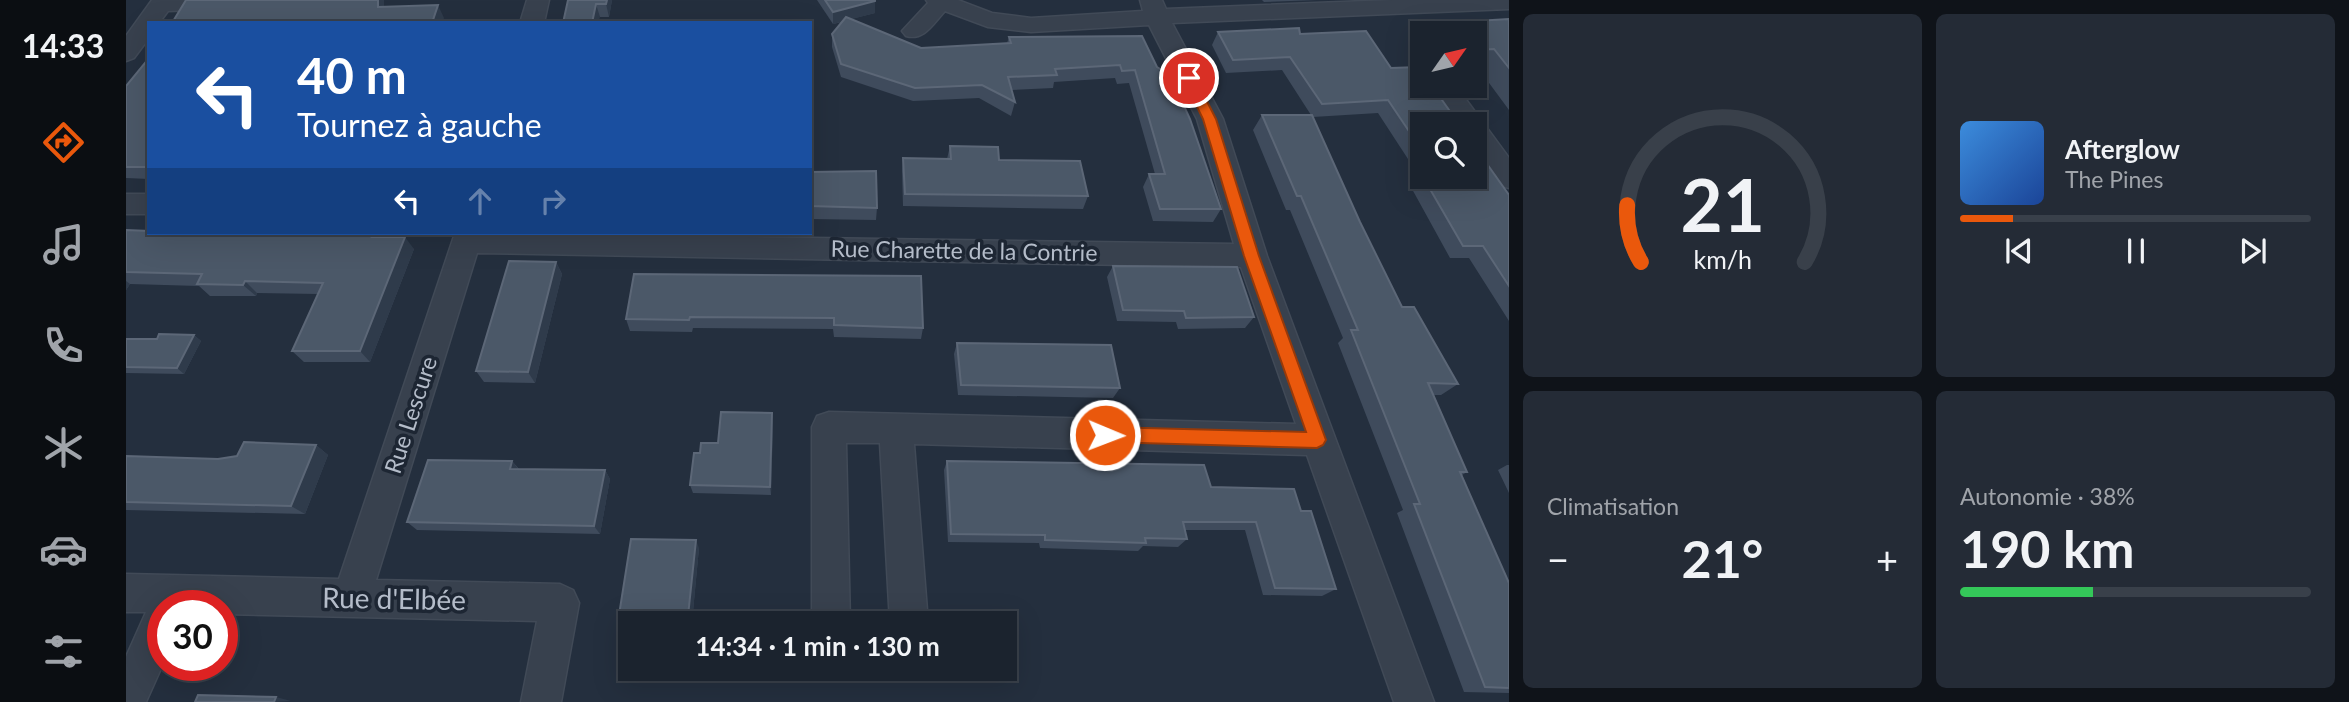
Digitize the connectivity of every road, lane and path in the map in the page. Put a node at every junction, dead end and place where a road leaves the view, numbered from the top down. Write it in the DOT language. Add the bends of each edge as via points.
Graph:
graph roads {
  1 [pos="538,0"];
  2 [pos="939,1"];
  3 [pos="162,2"];
  4 [pos="243,2"];
  5 [pos="1509,2"];
  6 [pos="1154,8"];
  7 [pos="149,21"];
  8 [pos="532,21"];
  9 [pos="147,23"];
  10 [pos="914,31"];
  11 [pos="126,53"];
  12 [pos="1487,147"];
  13 [pos="1509,178"];
  14 [pos="126,204"];
  15 [pos="147,205"];
  16 [pos="467,237"];
  17 [pos="1252,256"];
  18 [pos="896,430"];
  19 [pos="1317,440"];
  20 [pos="126,593"];
  21 [pos="352,598"];
  22 [pos="147,600"];
  23 [pos="238,603"];
  24 [pos="831,611"];
  25 [pos="908,611"];
  26 [pos="147,654"];
  27 [pos="126,702"];
  28 [pos="541,702"];
  29 [pos="1414,702"];
  1 -- 8 [label="street"];
  2 -- 6 [label="street" via="988,20 1031,25"];
  2 -- 10 [label="street"];
  3 -- 4 [label="street"];
  3 -- 7 [label="street"];
  5 -- 6 [label="street"];
  6 -- 17 [label="street" via="1210,119"];
  9 -- 11 [label="street"];
  12 -- 13 [label="street"];
  14 -- 15 [label="street"];
  16 -- 17 [label="street, Rue Charette de la Contrie"];
  16 -- 21 [label="street, Rue Lescure"];
  17 -- 19 [label="street"];
  18 -- 19 [label="street"];
  18 -- 24 [label="street" via="829,427"];
  18 -- 25 [label="street"];
  19 -- 29 [label="street"];
  20 -- 22 [label="street, Rue d'Elbée"];
  21 -- 23 [label="street, Rue d'Elbée"];
  21 -- 28 [label="street, Rue d'Elbée" via="560,603"];
  26 -- 27 [label="street"];
}
